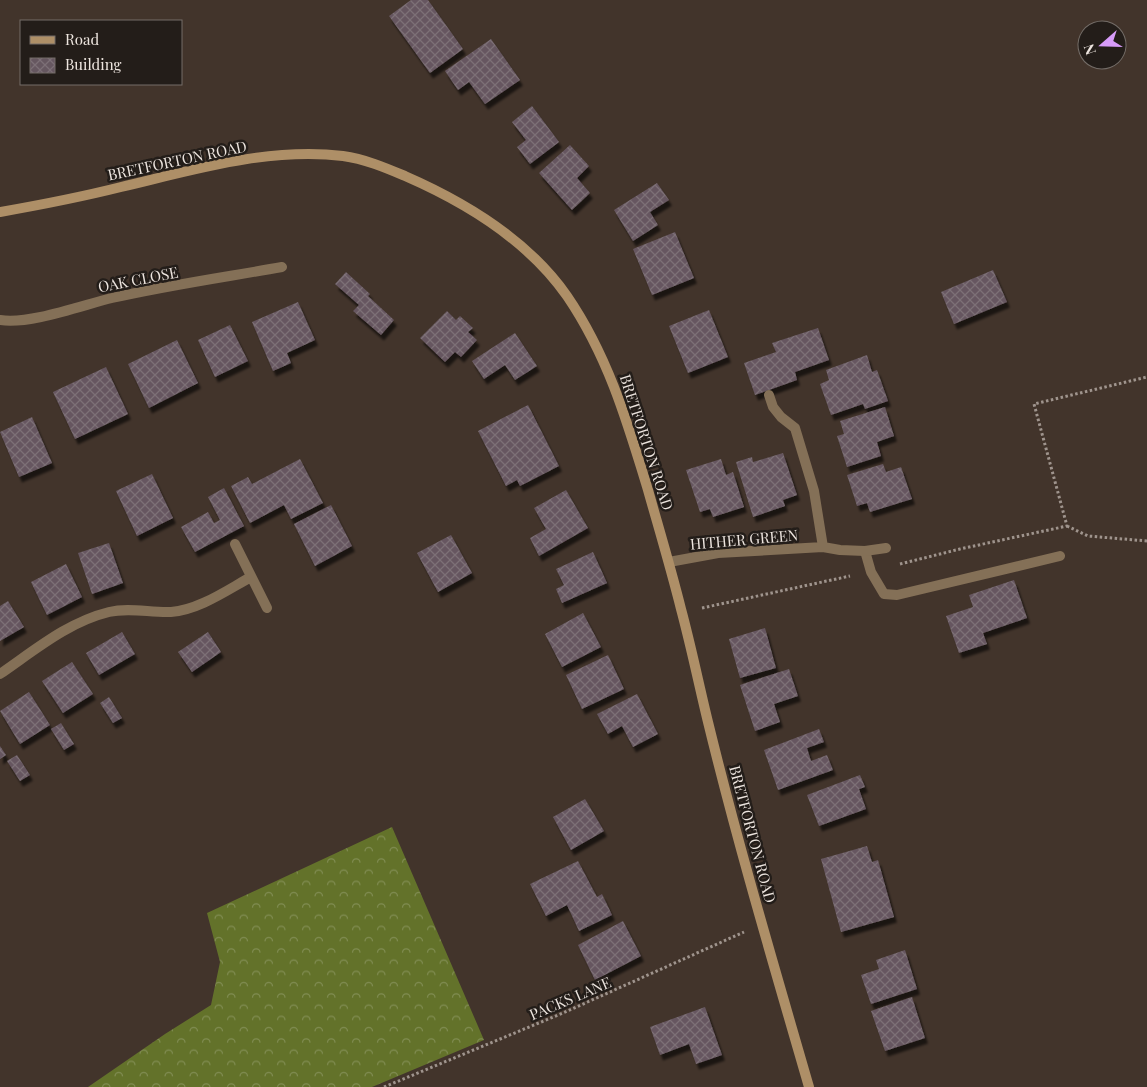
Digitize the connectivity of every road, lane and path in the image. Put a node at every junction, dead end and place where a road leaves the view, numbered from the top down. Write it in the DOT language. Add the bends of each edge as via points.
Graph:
graph roads {
  1 [pos="0,212"];
  2 [pos="282,267"];
  3 [pos="0,320"];
  4 [pos="1147,377"];
  5 [pos="769,395"];
  6 [pos="1067,526"];
  7 [pos="1147,541"];
  8 [pos="235,544"];
  9 [pos="823,547"];
  10 [pos="886,548"];
  11 [pos="865,551"];
  12 [pos="1060,556"];
  13 [pos="669,562"];
  14 [pos="871,572"];
  15 [pos="251,577"];
  16 [pos="267,608"];
  17 [pos="682,612"];
  18 [pos="0,674"];
  19 [pos="762,924"];
  20 [pos="384,1087"];
  21 [pos="809,1087"];
  1 -- 13 [label="main road, BRETFORTON ROAD" via="91,195 234,161 284,156 347,157 384,167 433,188 481,214 544,266 566,294 614,383"];
  2 -- 3 [label="street, OAK CLOSE" via="113,298 41,316"];
  4 -- 6 [label="path" via="1034,404"];
  5 -- 9 [label="street, HITHER GREEN" via="773,407 795,428 814,490"];
  6 -- 7 [label="path" via="1088,536"];
  6 -- 14 [label="path" via="960,548"];
  8 -- 15 [label="street"];
  9 -- 11 [label="street, HITHER GREEN"];
  9 -- 13 [label="street, HITHER GREEN" via="718,554"];
  10 -- 11 [label="street, HITHER GREEN"];
  11 -- 14 [label="street"];
  12 -- 14 [label="street" via="897,595 884,594"];
  13 -- 17 [label="main road, BRETFORTON ROAD"];
  14 -- 17 [label="path"];
  15 -- 16 [label="street"];
  15 -- 18 [label="street" via="196,606 172,612 111,611 81,621"];
  17 -- 19 [label="main road, BRETFORTON ROAD"];
  19 -- 20 [label="path, PACKS LANE" via="563,1014"];
  19 -- 21 [label="main road, BRETFORTON ROAD"];
}
